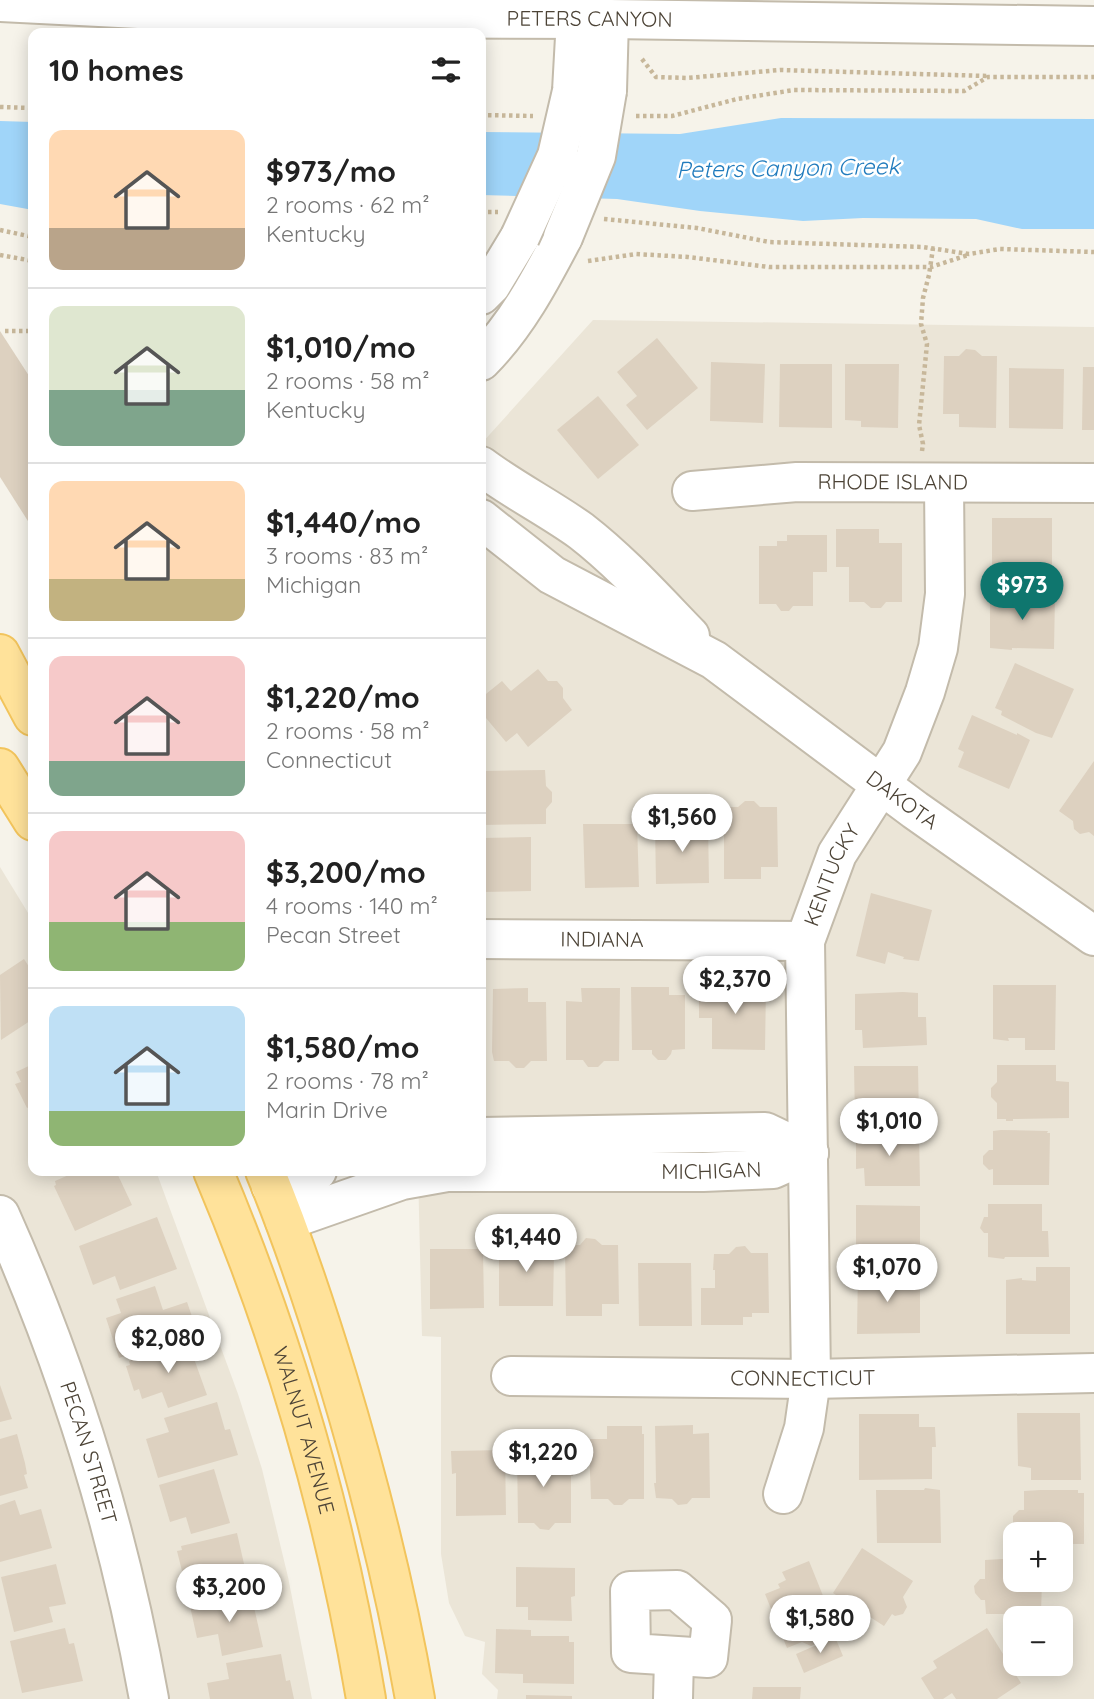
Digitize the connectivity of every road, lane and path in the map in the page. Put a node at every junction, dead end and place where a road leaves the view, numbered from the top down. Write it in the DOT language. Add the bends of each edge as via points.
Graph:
graph roads {
  1 [pos="0,2"];
  2 [pos="990,12"];
  3 [pos="593,19"];
  4 [pos="1094,26"];
  5 [pos="641,59"];
  6 [pos="988,76"];
  7 [pos="1094,78"];
  8 [pos="602,99"];
  9 [pos="0,107"];
  10 [pos="28,108"];
  11 [pos="486,116"];
  12 [pos="539,116"];
  13 [pos="603,219"];
  14 [pos="0,230"];
  15 [pos="28,236"];
  16 [pos="559,244"];
  17 [pos="933,248"];
  18 [pos="1094,252"];
  19 [pos="969,254"];
  20 [pos="0,255"];
  21 [pos="28,260"];
  22 [pos="931,267"];
  23 [pos="486,290"];
  24 [pos="5,331"];
  25 [pos="28,331"];
  26 [pos="486,357"];
  27 [pos="486,470"];
  28 [pos="1094,483"];
  29 [pos="944,484"];
  30 [pos="692,491"];
  31 [pos="486,523"];
  32 [pos="589,539"];
  33 [pos="566,582"];
  34 [pos="0,654"];
  35 [pos="713,660"];
  36 [pos="24,695"];
  37 [pos="0,768"];
  38 [pos="882,785"];
  39 [pos="28,813"];
  40 [pos="1094,936"];
  41 [pos="486,939"];
  42 [pos="805,941"];
  43 [pos="658,1135"];
  44 [pos="486,1137"];
  45 [pos="809,1153"];
  46 [pos="486,1172"];
  47 [pos="659,1172"];
  48 [pos="215,1176"];
  49 [pos="427,1176"];
  50 [pos="268,1178"];
  51 [pos="0,1215"];
  52 [pos="285,1221"];
  53 [pos="1094,1373"];
  54 [pos="511,1376"];
  55 [pos="811,1379"];
  56 [pos="783,1494"];
  57 [pos="674,1658"];
  58 [pos="149,1699"];
  59 [pos="366,1699"];
  60 [pos="415,1699"];
  61 [pos="673,1699"];
  1 -- 3 [label="street, PETERS CANYON" via="317,18"];
  2 -- 3 [label="street, PETERS CANYON"];
  2 -- 4 [label="street, PETERS CANYON"];
  3 -- 8 [label="street"];
  5 -- 6 [label="path" via="656,77 779,70"];
  6 -- 7 [label="path"];
  6 -- 8 [label="path" via="964,91 794,90 672,116"];
  8 -- 16 [label="street, bridge" via="596,156"];
  8 -- 23 [label="street, bridge" via="557,156 520,237"];
  9 -- 10 [label="path"];
  11 -- 12 [label="path"];
  13 -- 17 [label="path" via="697,228 769,242"];
  14 -- 15 [label="path"];
  16 -- 22 [label="path" via="583,262 636,254 769,267"];
  16 -- 26 [label="street" via="531,296"];
  17 -- 19 [label="path"];
  17 -- 22 [label="path"];
  18 -- 19 [label="path" via="1000,250"];
  19 -- 22 [label="path"];
  20 -- 21 [label="path"];
  22 -- 29 [label="path" via="921,324 927,344 919,425 921,452"];
  24 -- 25 [label="path"];
  27 -- 32 [label="street, DAKOTA"];
  28 -- 29 [label="street, RHODE ISLAND"];
  29 -- 30 [label="street, RHODE ISLAND" via="797,482"];
  29 -- 38 [label="street, KENTUCKY" via="945,594 938,648 902,752"];
  31 -- 33 [label="street, DAKOTA"];
  32 -- 33 [label="street"];
  32 -- 35 [label="street, DAKOTA" via="631,575"];
  33 -- 35 [label="street, DAKOTA"];
  34 -- 36 [label="main road"];
  35 -- 38 [label="street, DAKOTA"];
  37 -- 39 [label="main road"];
  38 -- 40 [label="street, DAKOTA"];
  38 -- 42 [label="street, KENTUCKY" via="838,854"];
  41 -- 42 [label="street, INDIANA"];
  42 -- 45 [label="street, KENTUCKY"];
  43 -- 44 [label="street, MICHIGAN"];
  43 -- 45 [label="street, MICHIGAN" via="765,1132"];
  43 -- 47 [label="street"];
  45 -- 47 [label="street, MICHIGAN" via="773,1169"];
  45 -- 55 [label="street, KENTUCKY"];
  46 -- 47 [label="street, MICHIGAN"];
  48 -- 59 [label="main road, WALNUT AVENUE" via="261,1295 302,1423 337,1554"];
  49 -- 52 [label="street, MICHIGAN"];
  50 -- 52 [label="main road"];
  51 -- 58 [label="street, PECAN STREET" via="71,1395 109,1517"];
  52 -- 60 [label="main road" via="370,1491"];
  53 -- 55 [label="street, CONNECTICUT"];
  54 -- 55 [label="street, CONNECTICUT"];
  55 -- 56 [label="street, KENTUCKY" via="804,1428"];
  57 -- 61 [label="street"];
}
